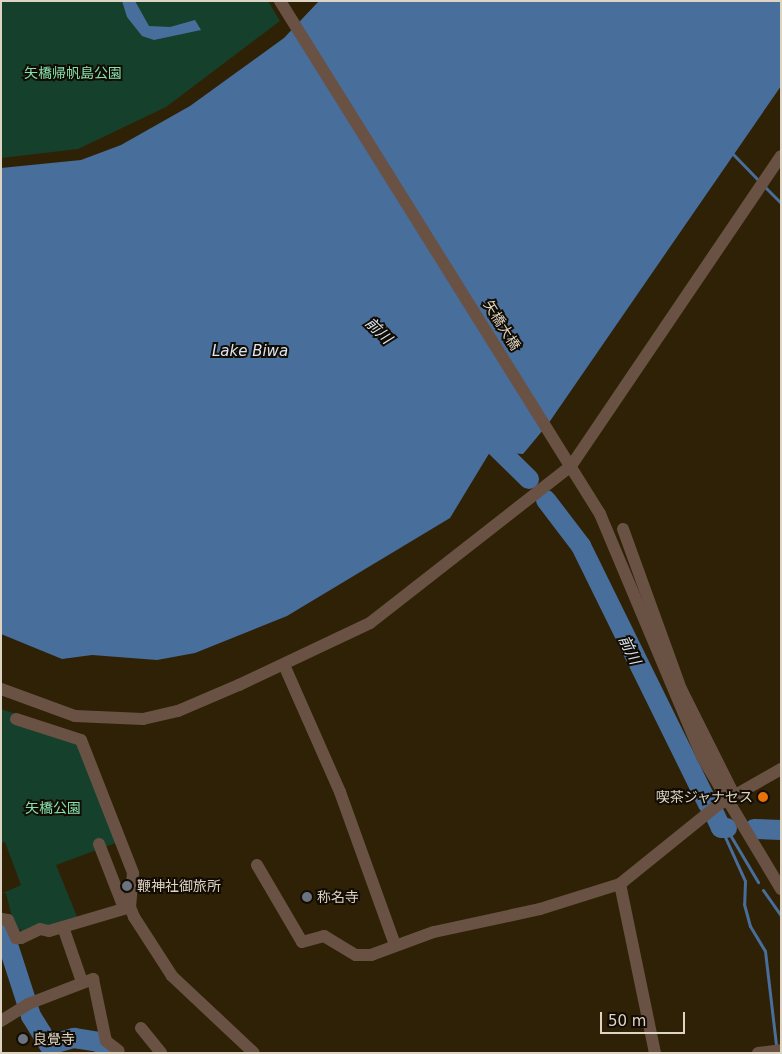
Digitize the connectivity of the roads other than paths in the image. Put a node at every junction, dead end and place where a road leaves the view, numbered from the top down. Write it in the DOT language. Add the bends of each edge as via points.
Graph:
graph roads {
  1 [pos="280,1"];
  2 [pos="781,156"];
  3 [pos="571,466"];
  4 [pos="623,529"];
  5 [pos="284,665"];
  6 [pos="1,689"];
  7 [pos="16,719"];
  8 [pos="781,769"];
  9 [pos="726,800"];
  10 [pos="99,844"];
  11 [pos="257,865"];
  12 [pos="620,884"];
  13 [pos="781,889"];
  14 [pos="127,908"];
  15 [pos="3,919"];
  16 [pos="63,927"];
  17 [pos="395,945"];
  18 [pos="82,982"];
  19 [pos="1,1021"];
  20 [pos="141,1028"];
  21 [pos="781,1050"];
  22 [pos="119,1051"];
  23 [pos="658,1052"];
  24 [pos="161,1053"];
  25 [pos="254,1053"];
  26 [pos="758,1053"];
  1 -- 3 [label="street, 矢橋大橋" via="418,216"];
  2 -- 3 [label="street"];
  3 -- 5 [label="street" via="533,499 364,627"];
  3 -- 9 [label="street, 矢橋大橋" via="600,514 674,698"];
  4 -- 9 [label="street" via="681,689"];
  5 -- 6 [label="street" via="178,711 143,719 75,716"];
  5 -- 17 [label="street" via="340,792"];
  7 -- 14 [label="street" via="81,740 133,873"];
  8 -- 9 [label="street"];
  9 -- 12 [label="street"];
  9 -- 13 [label="street" via="744,835"];
  10 -- 14 [label="street"];
  11 -- 17 [label="street" via="302,942 324,936 362,956"];
  12 -- 17 [label="street" via="540,909"];
  12 -- 23 [label="street"];
  14 -- 16 [label="street"];
  14 -- 25 [label="street" via="172,976"];
  15 -- 16 [label="street" via="21,938 40,929"];
  16 -- 18 [label="street"];
  18 -- 19 [label="street" via="26,1005"];
  18 -- 22 [label="street" via="93,979 106,1041"];
  20 -- 24 [label="street"];
  21 -- 26 [label="street"];
}
